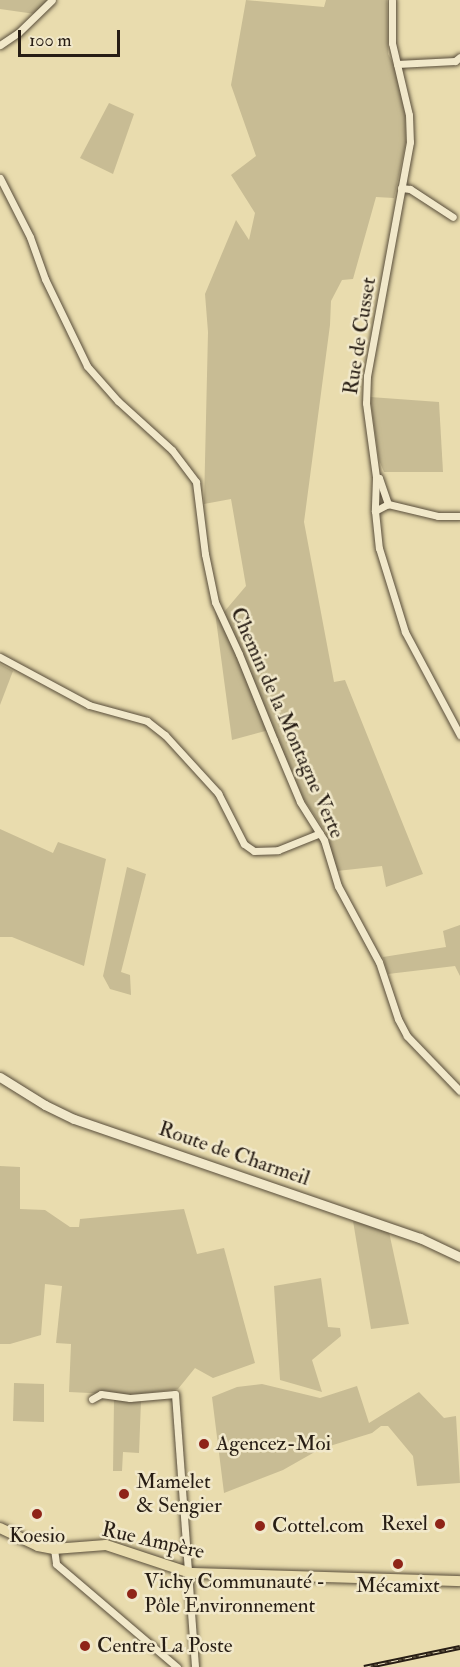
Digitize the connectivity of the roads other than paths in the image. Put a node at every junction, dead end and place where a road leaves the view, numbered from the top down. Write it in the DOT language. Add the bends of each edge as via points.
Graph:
graph roads {
  1 [pos="52,0"];
  2 [pos="392,0"];
  3 [pos="0,45"];
  4 [pos="460,57"];
  5 [pos="397,64"];
  6 [pos="0,178"];
  7 [pos="401,188"];
  8 [pos="453,217"];
  9 [pos="376,477"];
  10 [pos="388,504"];
  11 [pos="375,511"];
  12 [pos="460,516"];
  13 [pos="0,657"];
  14 [pos="460,735"];
  15 [pos="320,833"];
  16 [pos="0,1077"];
  17 [pos="460,1091"];
  18 [pos="460,1257"];
  19 [pos="92,1399"];
  20 [pos="0,1528"];
  21 [pos="54,1549"];
  22 [pos="190,1573"];
  23 [pos="460,1581"];
  24 [pos="177,1667"];
  25 [pos="195,1667"];
  1 -- 3 [label="street"];
  2 -- 5 [label="street, Rue de Cusset" via="392,43"];
  4 -- 5 [label="street" via="455,61"];
  5 -- 7 [label="street, Rue de Cusset" via="410,124"];
  6 -- 15 [label="street, Chemin de la Montagne Verte" via="87,366 118,401 172,450 196,482 215,602 300,802"];
  7 -- 8 [label="street" via="410,189"];
  7 -- 9 [label="street, Rue de Cusset" via="367,376 366,403"];
  9 -- 10 [label="street"];
  9 -- 11 [label="street, Rue de Cusset"];
  10 -- 11 [label="street"];
  10 -- 12 [label="street" via="438,516"];
  11 -- 14 [label="street, Rue de Cusset" via="379,548 405,632"];
  13 -- 15 [label="street" via="89,705 147,721 218,793 244,844 254,851 278,850"];
  15 -- 17 [label="street, Chemin de la Montagne Verte" via="338,886 379,962 407,1036"];
  16 -- 18 [label="main road, Route de Charmeil" via="74,1119 410,1234"];
  19 -- 22 [label="street" via="101,1394 130,1398 175,1394"];
  20 -- 21 [label="main road, Rue Ampère" via="22,1541"];
  21 -- 22 [label="main road, Rue Ampère" via="106,1545"];
  21 -- 24 [label="street" via="56,1564"];
  22 -- 23 [label="main road, Rue Ampère"];
  22 -- 25 [label="street"];
}
